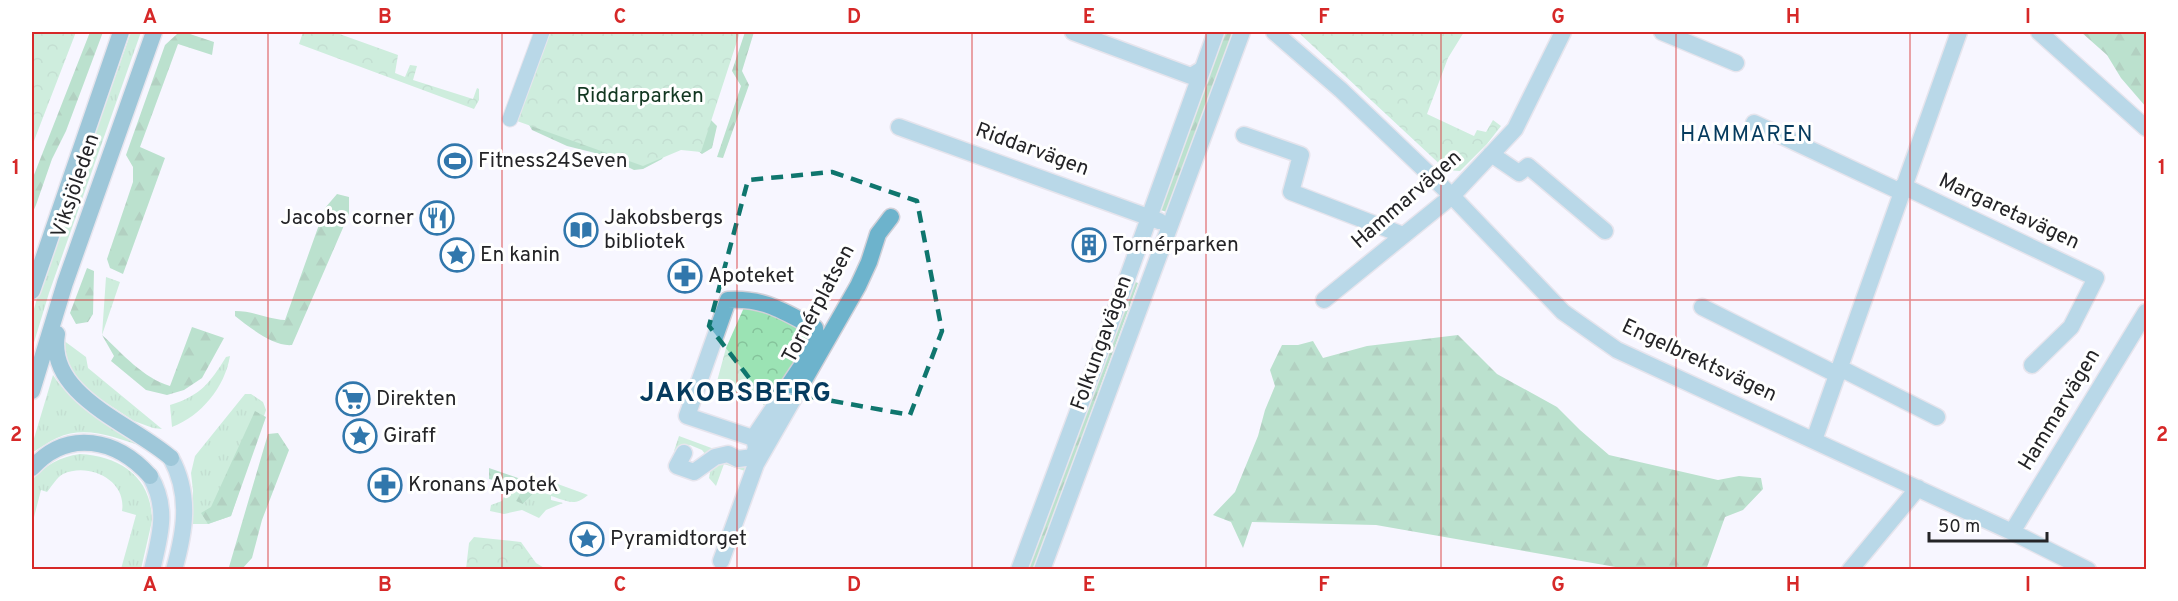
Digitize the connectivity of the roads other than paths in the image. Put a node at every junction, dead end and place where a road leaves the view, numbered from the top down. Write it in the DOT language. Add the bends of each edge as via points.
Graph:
graph roads {
  1 [pos="121,32"];
  2 [pos="154,32"];
  3 [pos="542,32"];
  4 [pos="1072,32"];
  5 [pos="1216,32"];
  6 [pos="1242,32"];
  7 [pos="1274,32"];
  8 [pos="1563,32"];
  9 [pos="1662,32"];
  10 [pos="1959,32"];
  11 [pos="2039,32"];
  12 [pos="1736,63"];
  13 [pos="1201,70"];
  14 [pos="510,119"];
  15 [pos="1754,123"];
  16 [pos="899,127"];
  17 [pos="2146,128"];
  18 [pos="1244,135"];
  19 [pos="1491,154"];
  20 [pos="1902,189"];
  21 [pos="1452,195"];
  22 [pos="891,217"];
  23 [pos="1149,217"];
  24 [pos="1171,225"];
  25 [pos="1605,231"];
  26 [pos="1402,235"];
  27 [pos="65,283"];
  28 [pos="33,285"];
  29 [pos="1324,300"];
  30 [pos="1702,307"];
  31 [pos="2146,312"];
  32 [pos="2032,365"];
  33 [pos="1839,371"];
  34 [pos="32,391"];
  35 [pos="1937,417"];
  36 [pos="761,440"];
  37 [pos="1814,440"];
  38 [pos="684,453"];
  39 [pos="171,458"];
  40 [pos="32,468"];
  41 [pos="150,476"];
  42 [pos="1918,488"];
  43 [pos="2012,532"];
  44 [pos="721,561"];
  45 [pos="152,570"];
  46 [pos="174,570"];
  47 [pos="1019,570"];
  48 [pos="1042,570"];
  49 [pos="1850,570"];
  50 [pos="2088,570"];
  1 -- 28 [label="main road, Viksjöleden"];
  2 -- 27 [label="main road, Viksjöleden"];
  3 -- 14 [label="street"];
  4 -- 13 [label="street" via="1191,75"];
  5 -- 13 [label="street, Folkungavägen"];
  6 -- 24 [label="street, Folkungavägen"];
  7 -- 21 [label="street, Engelbrektsvägen"];
  8 -- 19 [label="street, Hammarvägen" via="1515,129"];
  9 -- 12 [label="street"];
  10 -- 20 [label="street, Margaretavägen"];
  11 -- 17 [label="street"];
  13 -- 23 [label="street, Folkungavägen"];
  15 -- 20 [label="street, Margaretavägen"];
  16 -- 23 [label="street, Riddarvägen"];
  18 -- 26 [label="street" via="1301,155 1291,192"];
  19 -- 21 [label="street, Hammarvägen"];
  19 -- 25 [label="street" via="1519,173 1528,166"];
  20 -- 32 [label="street, Margaretavägen" via="2097,278 2071,327"];
  20 -- 33 [label="street, Margaretavägen"];
  21 -- 26 [label="street, Hammarvägen"];
  21 -- 37 [label="street, Engelbrektsvägen" via="1563,312 1617,350"];
  22 -- 36 [label="street, Tornérplatsen" via="878,234 858,286"];
  23 -- 24 [label="street, Riddarvägen"];
  23 -- 47 [label="street, Folkungavägen"];
  24 -- 48 [label="street, Folkungavägen"];
  26 -- 29 [label="street, Hammarvägen"];
  27 -- 34 [label="main road, Viksjöleden"];
  27 -- 39 [label="main road" via="55,345 64,376 85,398"];
  30 -- 33 [label="street"];
  31 -- 43 [label="street, Hammarvägen"];
  33 -- 35 [label="street"];
  33 -- 37 [label="street, Margaretavägen"];
  36 -- 36 [label="street, Tornérplatsen" via="687,416 728,300 748,299 773,306 815,328 817,343"];
  36 -- 38 [label="street, Tornérplatsen" via="753,457 715,457 694,472 677,466"];
  36 -- 44 [label="street, Tornérplatsen"];
  37 -- 42 [label="street, Engelbrektsvägen"];
  39 -- 46 [label="street" via="181,481 185,510 185,527"];
  40 -- 41 [label="main road" via="51,451 87,443 127,454"];
  41 -- 45 [label="street" via="158,492 163,519"];
  42 -- 43 [label="street, Engelbrektsvägen"];
  42 -- 49 [label="street"];
  43 -- 50 [label="street, Engelbrektsvägen"];
}
